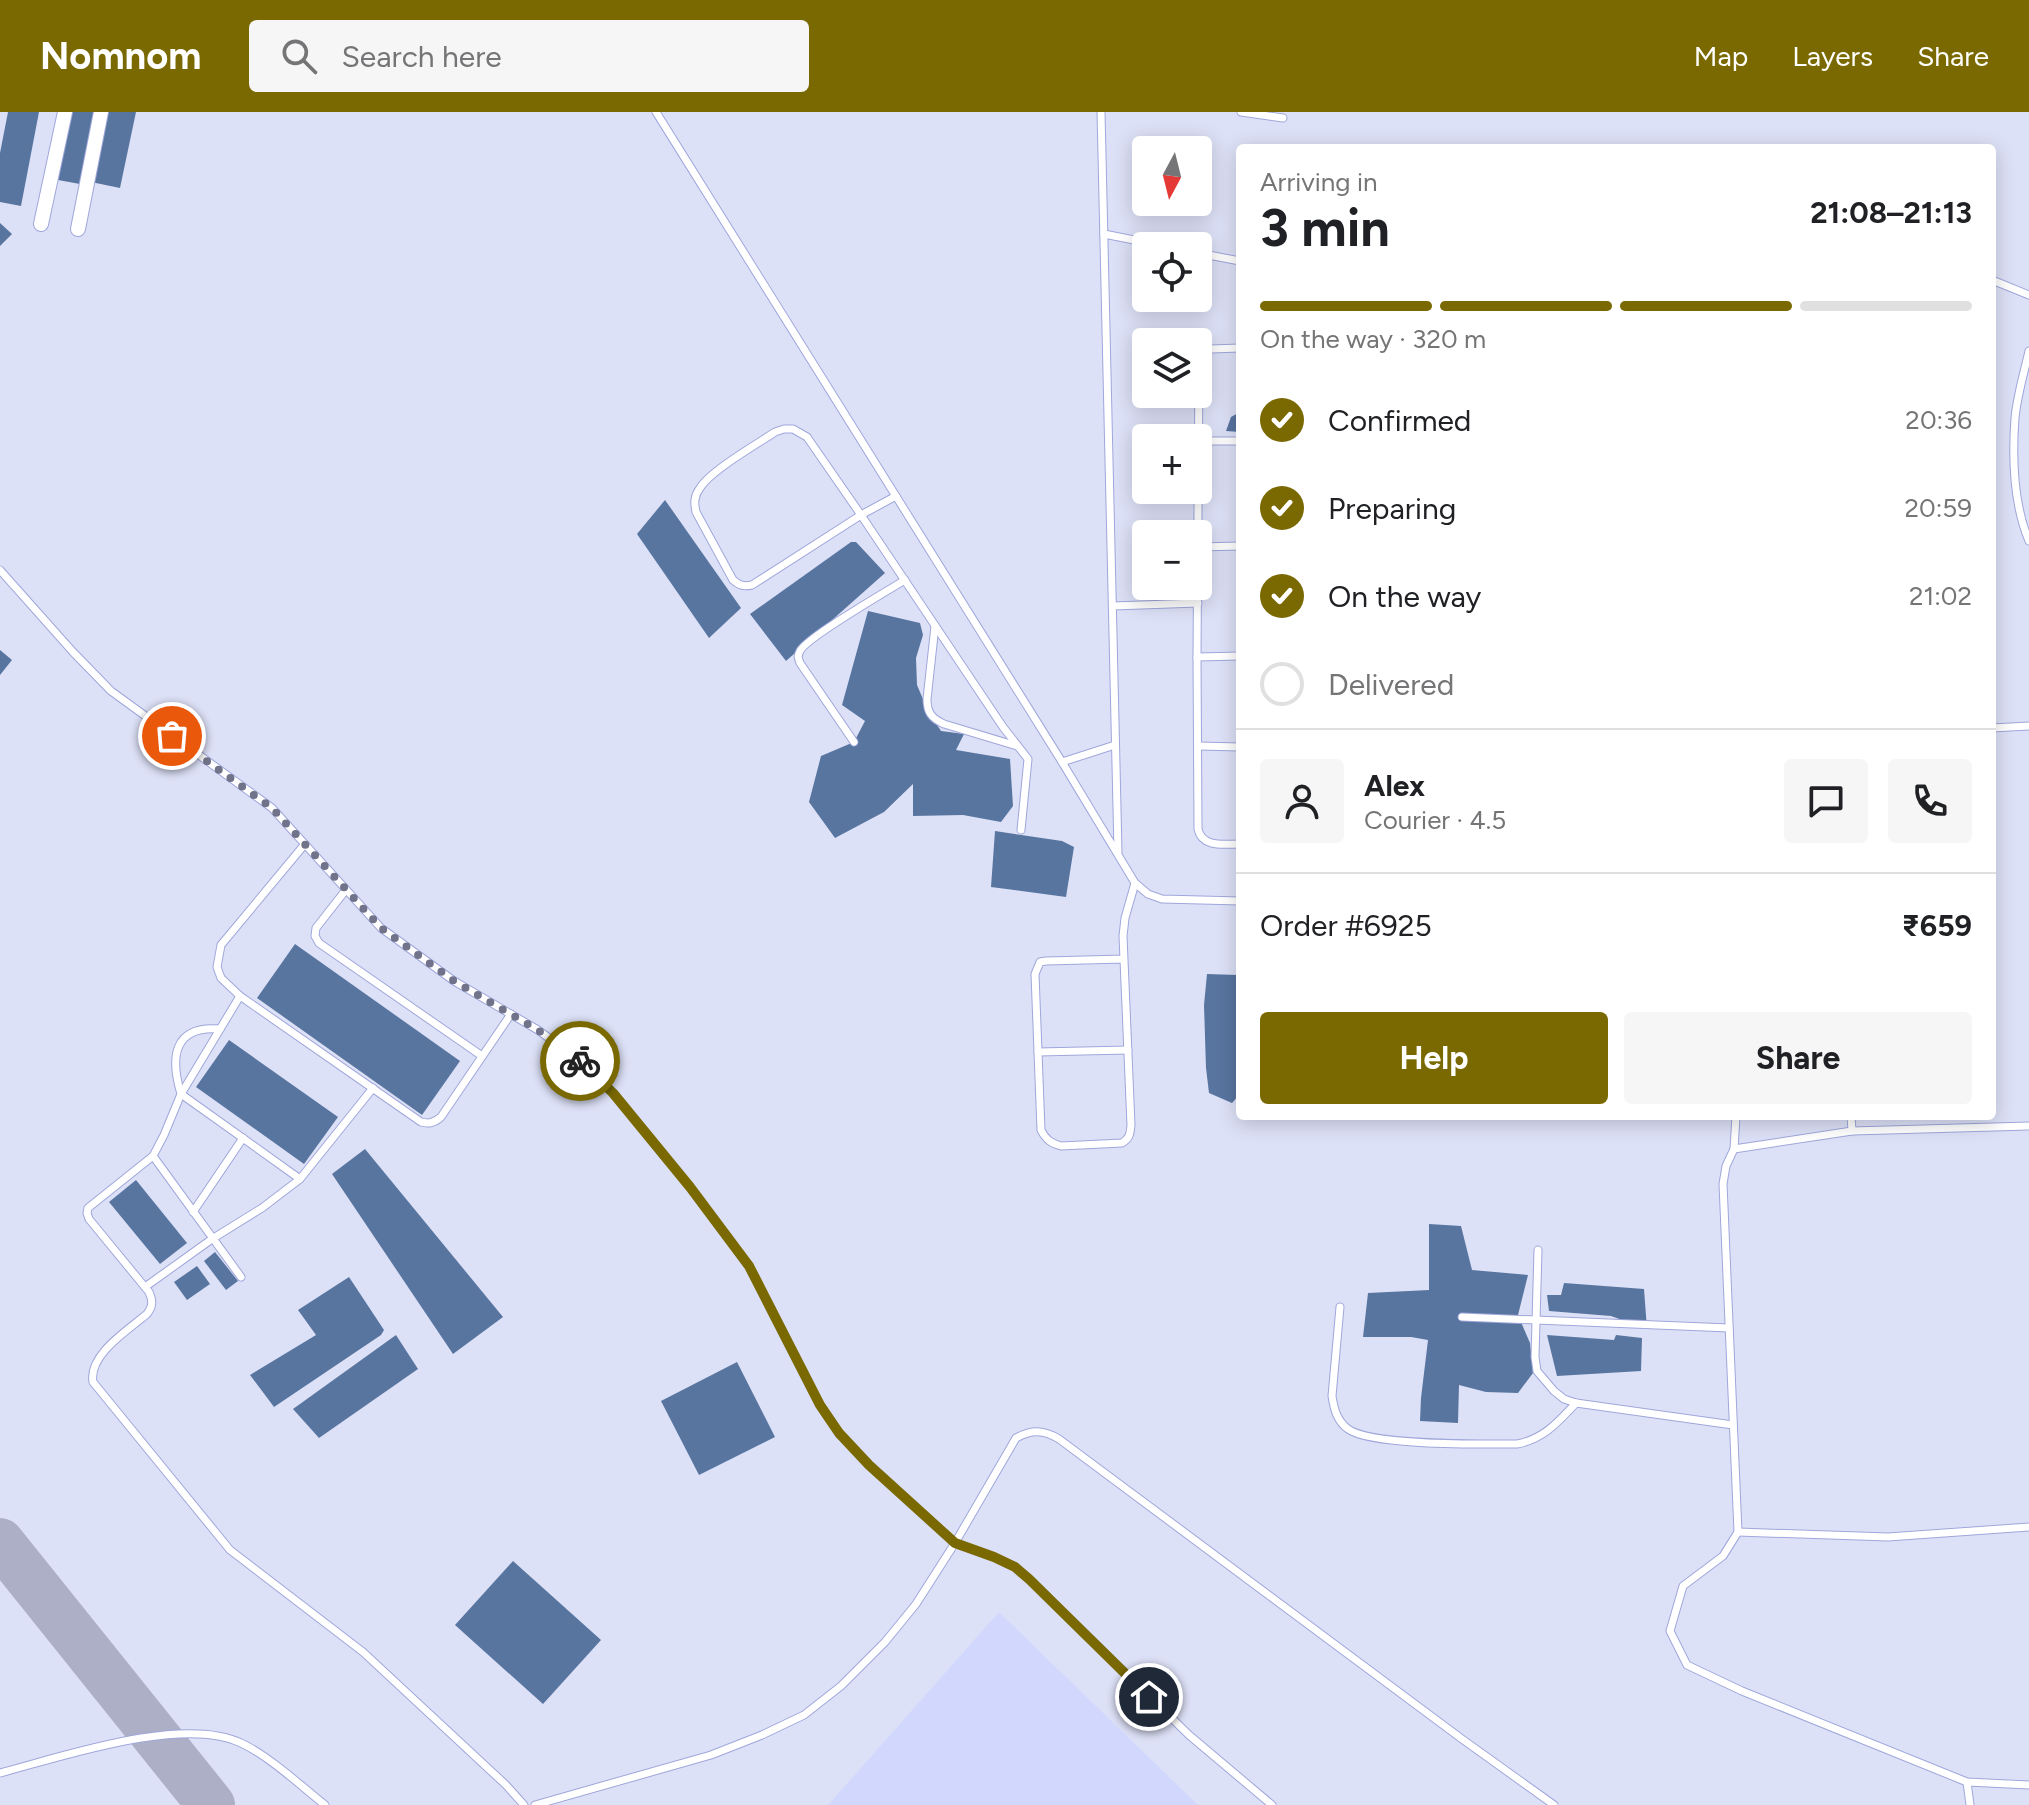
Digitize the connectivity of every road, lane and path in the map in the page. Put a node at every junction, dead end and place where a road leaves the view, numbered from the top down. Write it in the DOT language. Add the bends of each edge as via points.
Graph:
graph roads {
  1 [pos="65,112"];
  2 [pos="101,112"];
  3 [pos="656,112"];
  4 [pos="1101,112"];
  5 [pos="1241,112"];
  6 [pos="1283,118"];
  7 [pos="41,224"];
  8 [pos="78,229"];
  9 [pos="1104,234"];
  10 [pos="1132,240"];
  11 [pos="1212,256"];
  12 [pos="1236,260"];
  13 [pos="1996,282"];
  14 [pos="2029,295"];
  15 [pos="1236,348"];
  16 [pos="2029,351"];
  17 [pos="1199,424"];
  18 [pos="1212,441"];
  19 [pos="1236,441"];
  20 [pos="896,496"];
  21 [pos="861,515"];
  22 [pos="2029,541"];
  23 [pos="1236,546"];
  24 [pos="1212,547"];
  25 [pos="0,570"];
  26 [pos="905,580"];
  27 [pos="1198,603"];
  28 [pos="1113,606"];
  29 [pos="935,625"];
  30 [pos="1236,656"];
  31 [pos="1197,657"];
  32 [pos="2029,726"];
  33 [pos="1996,728"];
  34 [pos="854,742"];
  35 [pos="1115,745"];
  36 [pos="1198,746"];
  37 [pos="1019,747"];
  38 [pos="1236,747"];
  39 [pos="1062,762"];
  40 [pos="1021,830"];
  41 [pos="305,844"];
  42 [pos="1236,844"];
  43 [pos="1118,854"];
  44 [pos="1135,883"];
  45 [pos="345,891"];
  46 [pos="1236,901"];
  47 [pos="1124,959"];
  48 [pos="240,996"];
  49 [pos="511,1014"];
  50 [pos="220,1029"];
  51 [pos="1128,1050"];
  52 [pos="1038,1052"];
  53 [pos="482,1056"];
  54 [pos="373,1088"];
  55 [pos="181,1094"];
  56 [pos="1736,1120"];
  57 [pos="1851,1120"];
  58 [pos="2029,1126"];
  59 [pos="1852,1131"];
  60 [pos="243,1138"];
  61 [pos="1734,1149"];
  62 [pos="153,1156"];
  63 [pos="300,1179"];
  64 [pos="193,1212"];
  65 [pos="212,1239"];
  66 [pos="1538,1250"];
  67 [pos="241,1277"];
  68 [pos="145,1287"];
  69 [pos="1340,1307"];
  70 [pos="1462,1317"];
  71 [pos="1536,1321"];
  72 [pos="1729,1328"];
  73 [pos="1576,1403"];
  74 [pos="1733,1425"];
  75 [pos="2029,1527"];
  76 [pos="1738,1532"];
  77 [pos="955,1543"];
  78 [pos="0,1773"];
  79 [pos="1967,1782"];
  80 [pos="2029,1785"];
  81 [pos="325,1805"];
  82 [pos="524,1805"];
  83 [pos="535,1805"];
  84 [pos="1272,1805"];
  85 [pos="1554,1805"];
  86 [pos="1970,1805"];
  1 -- 7 [label="street"];
  2 -- 8 [label="street"];
  3 -- 20 [label="lane"];
  4 -- 9 [label="lane"];
  5 -- 6 [label="lane"];
  9 -- 10 [label="lane"];
  9 -- 28 [label="lane"];
  11 -- 12 [label="lane"];
  13 -- 14 [label="lane"];
  15 -- 17 [label="lane" via="1203,352"];
  16 -- 22 [label="lane" via="2015,416 2014,477"];
  18 -- 19 [label="lane"];
  20 -- 21 [label="lane"];
  20 -- 39 [label="lane"];
  21 -- 21 [label="lane" via="745,586 733,580 694,503 707,478 775,432 793,429 807,437"];
  21 -- 26 [label="lane"];
  23 -- 24 [label="lane"];
  25 -- 41 [label="lane" via="111,691 272,808"];
  26 -- 29 [label="lane"];
  26 -- 34 [label="lane" via="813,638 798,657"];
  27 -- 28 [label="lane"];
  27 -- 31 [label="lane"];
  28 -- 35 [label="lane"];
  29 -- 37 [label="lane"];
  29 -- 37 [label="lane" via="930,715"];
  30 -- 31 [label="lane"];
  31 -- 36 [label="lane"];
  32 -- 33 [label="lane"];
  35 -- 39 [label="lane"];
  35 -- 43 [label="lane"];
  36 -- 38 [label="lane"];
  36 -- 42 [label="lane" via="1200,838"];
  37 -- 40 [label="lane" via="1029,766"];
  39 -- 43 [label="lane"];
  41 -- 45 [label="lane"];
  41 -- 48 [label="lane" via="221,945 221,978"];
  43 -- 44 [label="lane"];
  44 -- 46 [label="lane" via="1162,899"];
  44 -- 47 [label="lane" via="1125,918"];
  45 -- 49 [label="lane" via="416,955"];
  45 -- 53 [label="lane" via="316,928 319,943"];
  47 -- 51 [label="lane"];
  47 -- 52 [label="lane" via="1040,962 1035,974"];
  48 -- 50 [label="lane"];
  48 -- 54 [label="lane"];
  49 -- 53 [label="lane"];
  49 -- 77 [label="lane" via="579,1060 613,1093 749,1266 839,1433"];
  50 -- 55 [label="lane"];
  50 -- 55 [label="lane" via="198,1029 178,1045 175,1065"];
  51 -- 52 [label="lane"];
  51 -- 52 [label="lane" via="1128,1140 1061,1146 1045,1139 1041,1130"];
  53 -- 54 [label="lane" via="435,1122 421,1122"];
  54 -- 63 [label="lane"];
  55 -- 60 [label="lane"];
  55 -- 62 [label="lane"];
  56 -- 61 [label="lane"];
  57 -- 59 [label="lane"];
  58 -- 59 [label="lane"];
  59 -- 61 [label="lane"];
  60 -- 63 [label="lane"];
  60 -- 64 [label="lane"];
  61 -- 72 [label="lane" via="1723,1184"];
  62 -- 64 [label="lane"];
  62 -- 68 [label="lane" via="87,1213"];
  63 -- 65 [label="lane"];
  64 -- 65 [label="lane"];
  65 -- 67 [label="lane"];
  65 -- 68 [label="lane"];
  66 -- 71 [label="lane"];
  68 -- 82 [label="lane" via="152,1308 98,1359 93,1382 230,1550 363,1652"];
  69 -- 73 [label="lane" via="1332,1396 1334,1410 1350,1431 1429,1443 1517,1444 1545,1435"];
  70 -- 71 [label="lane"];
  71 -- 72 [label="lane"];
  71 -- 73 [label="lane" via="1537,1371 1554,1391"];
  72 -- 74 [label="lane"];
  73 -- 74 [label="lane"];
  74 -- 76 [label="lane"];
  75 -- 76 [label="lane" via="1888,1537"];
  76 -- 79 [label="lane" via="1723,1556 1683,1586 1670,1631 1687,1665"];
  77 -- 83 [label="lane" via="885,1642 804,1715 711,1755"];
  77 -- 84 [label="lane" via="1015,1567 1189,1735"];
  77 -- 85 [label="lane" via="1016,1438 1048,1432"];
  78 -- 81 [label="lane" via="120,1742 214,1734 253,1749"];
  79 -- 80 [label="lane"];
  79 -- 86 [label="lane"];
}
